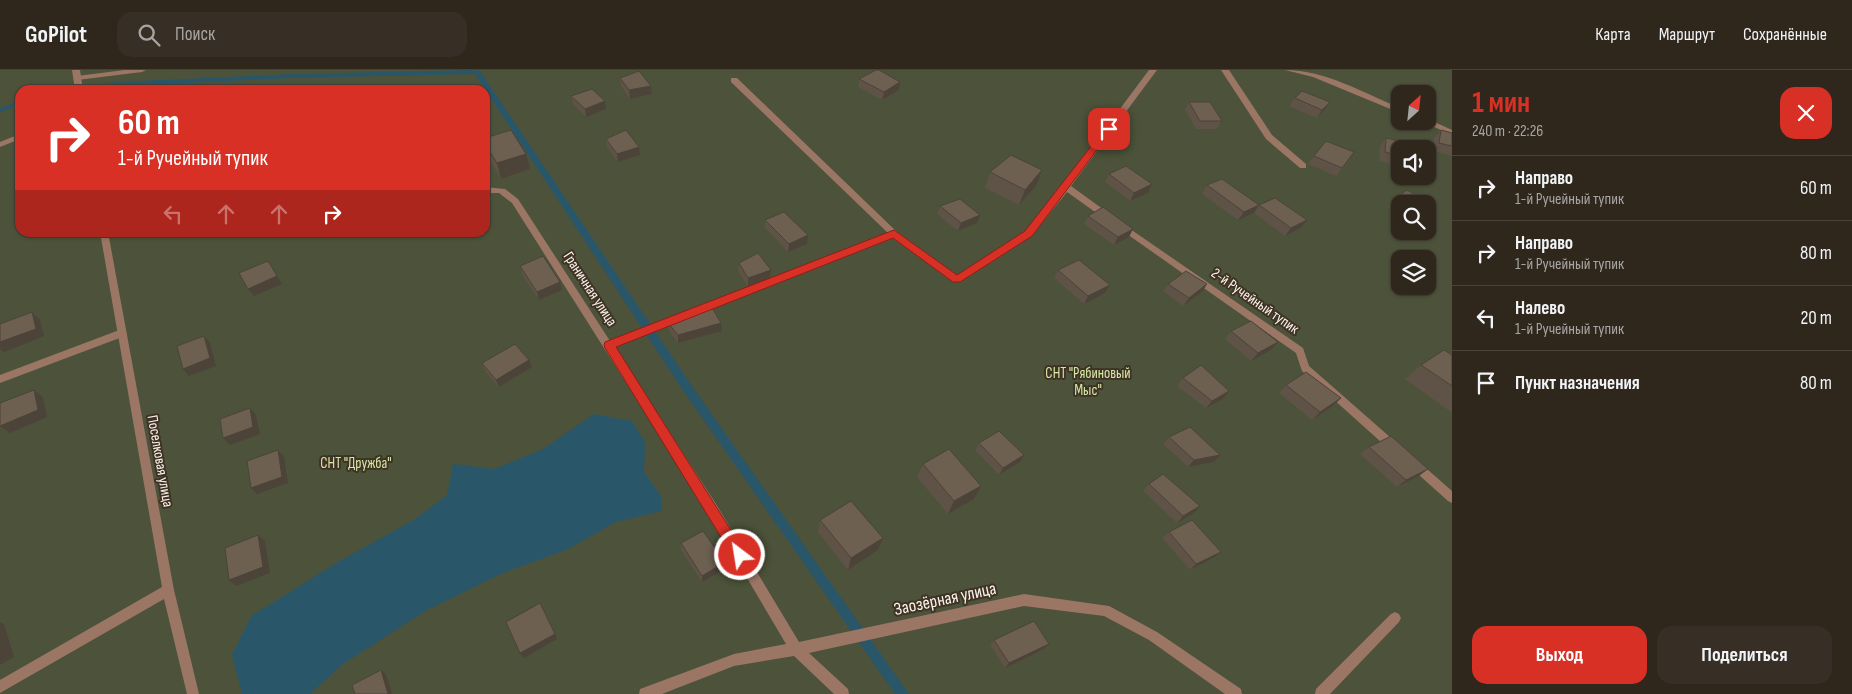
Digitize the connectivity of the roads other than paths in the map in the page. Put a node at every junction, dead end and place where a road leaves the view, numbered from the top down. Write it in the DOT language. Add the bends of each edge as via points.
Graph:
graph roads {
  1 [pos="76,70"];
  2 [pos="142,70"];
  3 [pos="1152,70"];
  4 [pos="1225,70"];
  5 [pos="1289,70"];
  6 [pos="77,78"];
  7 [pos="734,80"];
  8 [pos="78,85"];
  9 [pos="1391,107"];
  10 [pos="1436,126"];
  11 [pos="1452,133"];
  12 [pos="15,138"];
  13 [pos="0,145"];
  14 [pos="1304,166"];
  15 [pos="1066,187"];
  16 [pos="490,190"];
  17 [pos="894,234"];
  18 [pos="105,237"];
  19 [pos="122,333"];
  20 [pos="609,345"];
  21 [pos="0,379"];
  22 [pos="1452,498"];
  23 [pos="168,590"];
  24 [pos="1395,618"];
  25 [pos="796,649"];
  26 [pos="0,687"];
  27 [pos="193,694"];
  28 [pos="645,694"];
  29 [pos="843,694"];
  30 [pos="1236,694"];
  31 [pos="1321,694"];
  1 -- 6 [label="street"];
  2 -- 6 [label="street"];
  3 -- 15 [label="street"];
  4 -- 14 [label="street" via="1269,137"];
  5 -- 9 [label="street" via="1315,75"];
  6 -- 8 [label="street"];
  7 -- 17 [label="street"];
  10 -- 11 [label="street"];
  12 -- 13 [label="street"];
  15 -- 17 [label="street" via="1029,234 957,280"];
  15 -- 22 [label="street, 2-й Ручейный тупик" via="1300,351 1305,368"];
  16 -- 20 [label="street, Граничная улица" via="508,193 515,201"];
  17 -- 20 [label="street"];
  18 -- 19 [label="street, Поселковая улица"];
  19 -- 21 [label="street"];
  19 -- 23 [label="street, Поселковая улица"];
  20 -- 25 [label="street, Граничная улица"];
  23 -- 26 [label="street"];
  23 -- 27 [label="street, Поселковая улица"];
  24 -- 31 [label="street"];
  25 -- 28 [label="street, Заозёрная улица" via="734,660"];
  25 -- 29 [label="street, Граничная улица"];
  25 -- 30 [label="street, Заозёрная улица" via="1024,600 1105,610 1153,636"];
}
